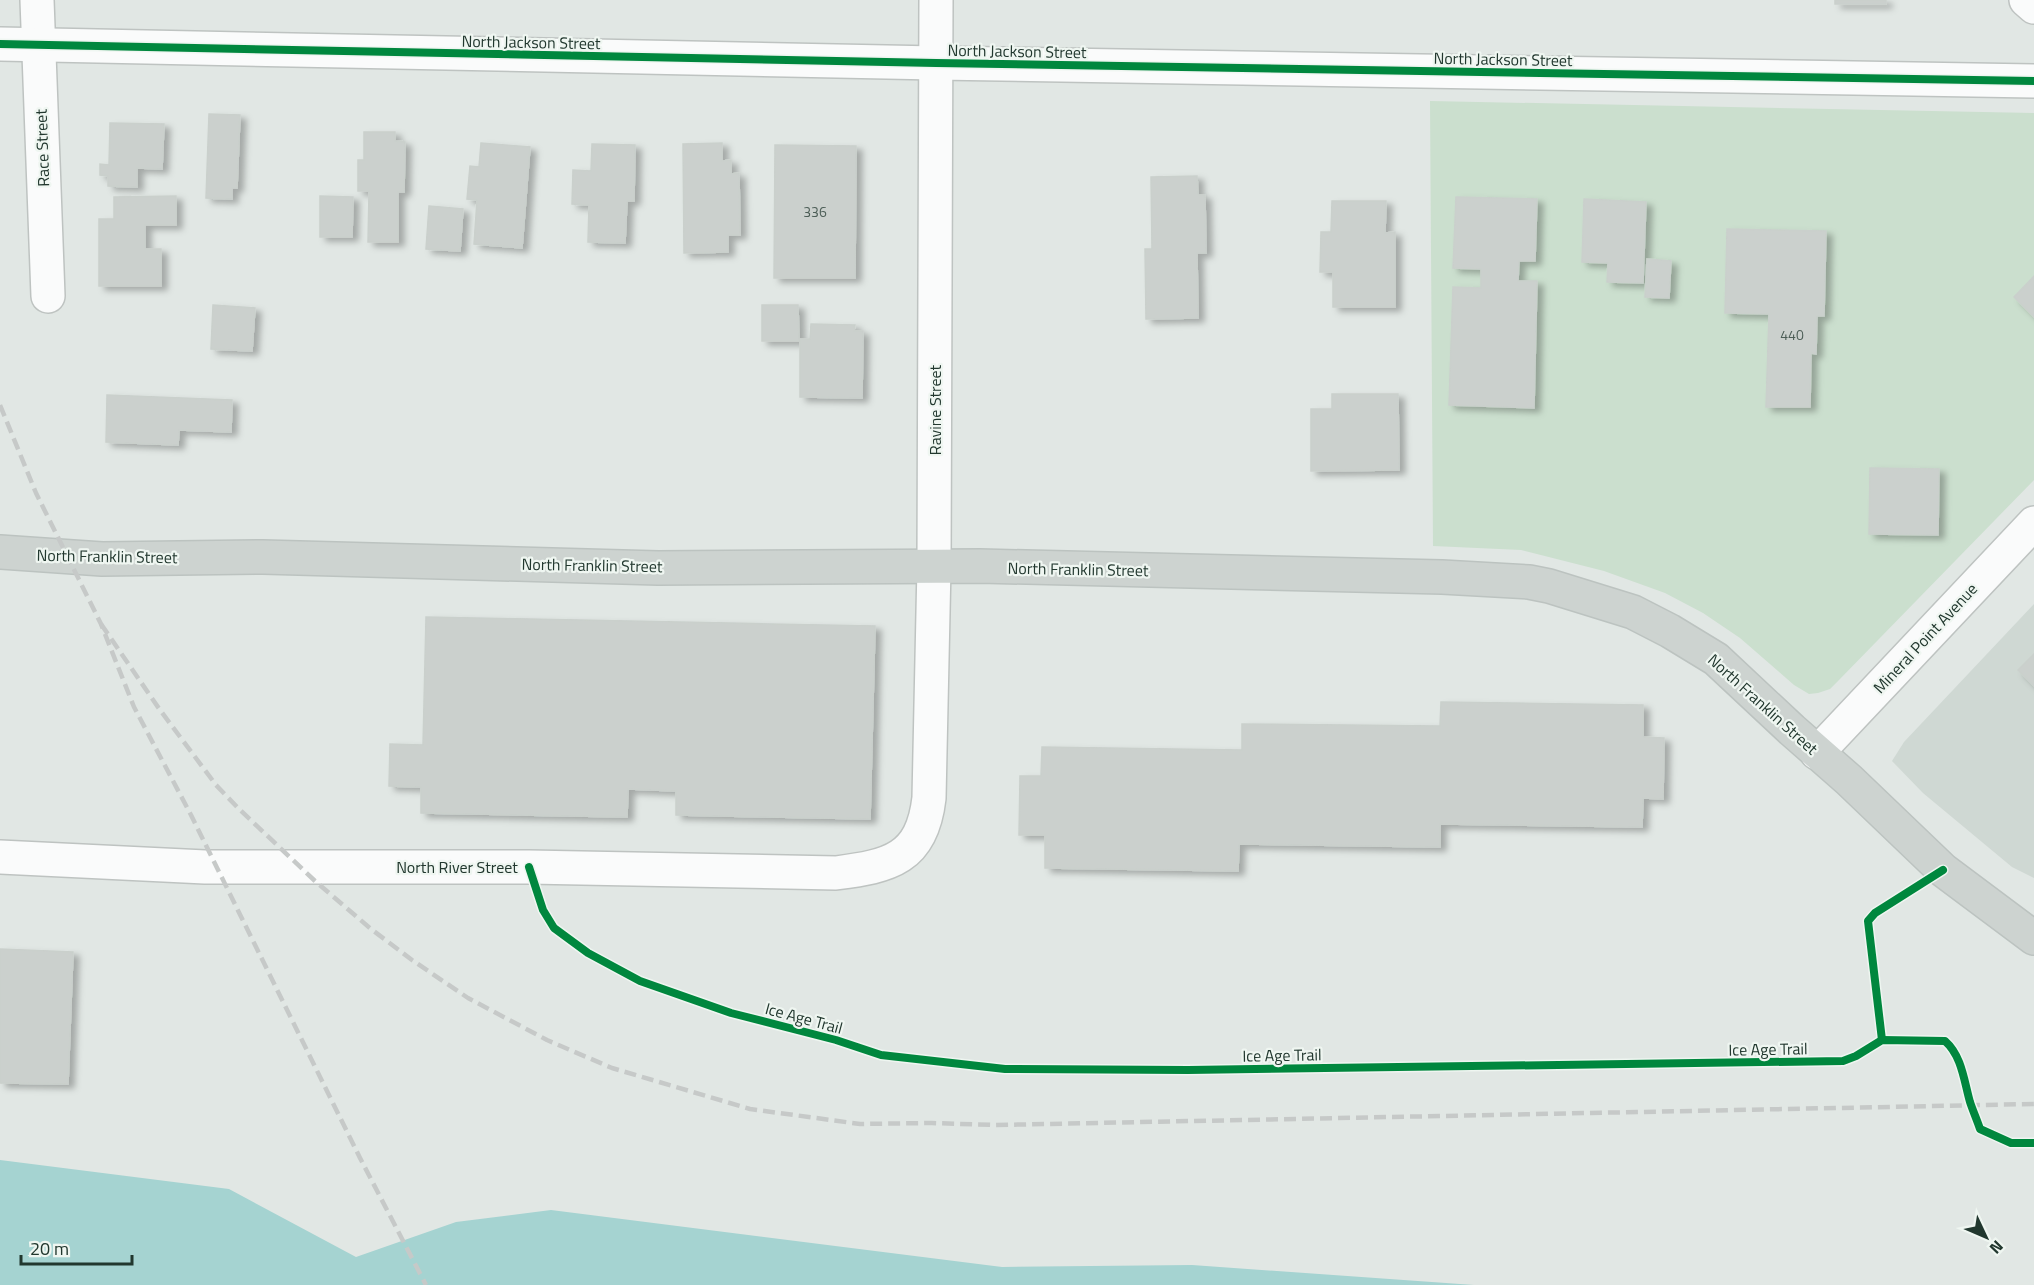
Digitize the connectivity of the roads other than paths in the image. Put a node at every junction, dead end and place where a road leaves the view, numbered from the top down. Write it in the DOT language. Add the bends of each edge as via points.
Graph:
graph roads {
  1 [pos="37,0"];
  2 [pos="936,0"];
  3 [pos="2026,0"];
  4 [pos="2034,7"];
  5 [pos="0,44"];
  6 [pos="38,45"];
  7 [pos="936,63"];
  8 [pos="2034,81"];
  9 [pos="48,296"];
  10 [pos="2034,523"];
  11 [pos="0,552"];
  12 [pos="934,566"];
  13 [pos="1817,753"];
  14 [pos="927,819"];
  15 [pos="0,857"];
  16 [pos="2034,938"];
  1 -- 6 [label="street, Race Street"];
  2 -- 7 [label="street, Ravine Street"];
  3 -- 4 [label="street"];
  5 -- 6 [label="street, North Jackson Street"];
  6 -- 7 [label="street, North Jackson Street"];
  6 -- 9 [label="street, Race Street"];
  7 -- 8 [label="street, North Jackson Street"];
  7 -- 12 [label="street, Ravine Street"];
  10 -- 13 [label="street, Mineral Point Avenue"];
  11 -- 12 [label="main road, North Franklin Street" via="102,559 263,557 658,568"];
  12 -- 13 [label="main road, North Franklin Street" via="1442,577 1549,586 1633,612 1689,642 1716,659"];
  12 -- 14 [label="street, Ravine Street"];
  13 -- 16 [label="main road, North Franklin Street" via="1944,870"];
  14 -- 15 [label="street, North River Street" via="918,840 901,857 872,868 836,873 530,867 205,867"];
}
